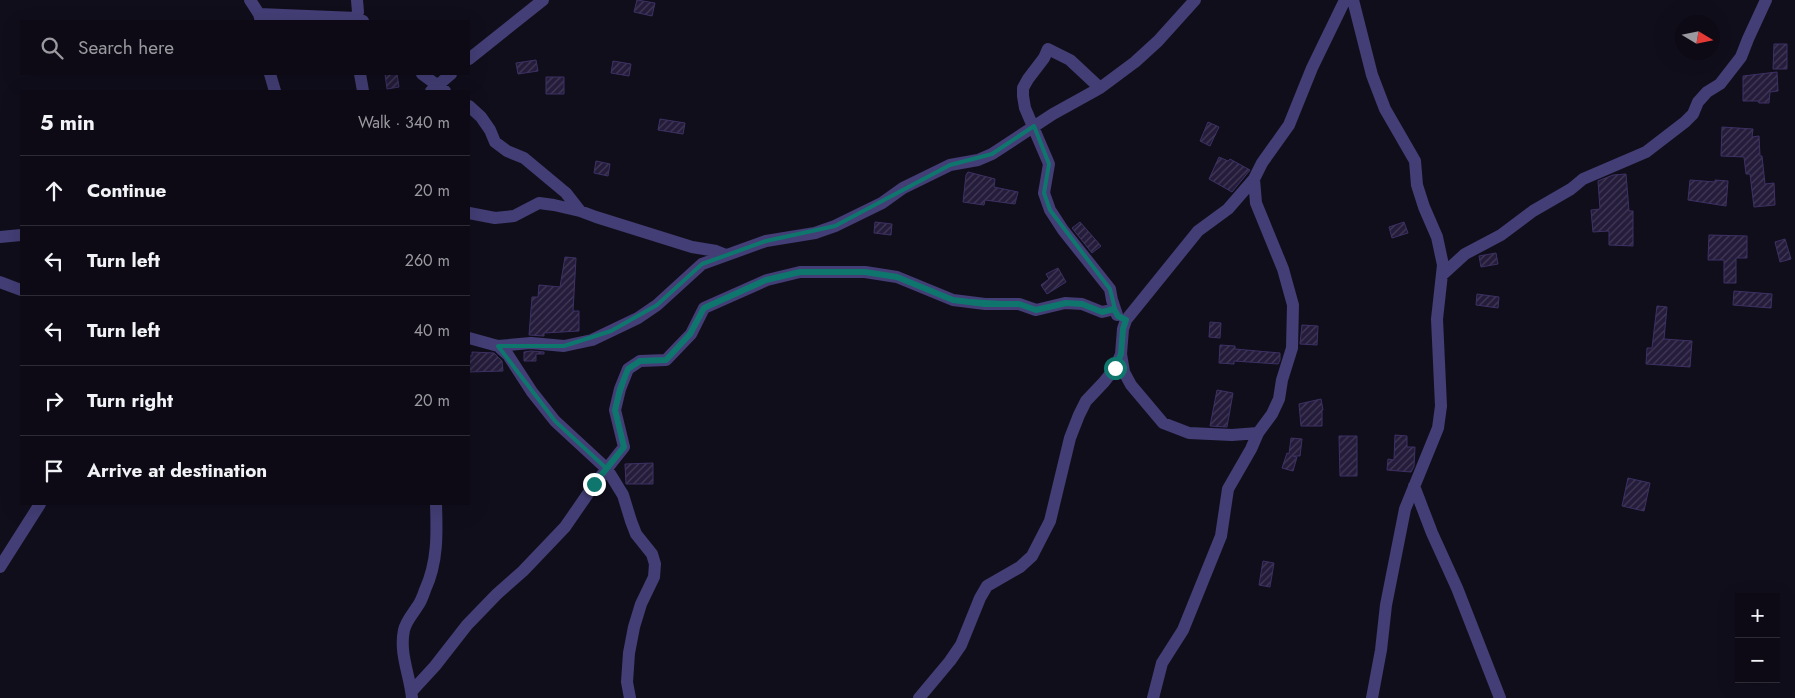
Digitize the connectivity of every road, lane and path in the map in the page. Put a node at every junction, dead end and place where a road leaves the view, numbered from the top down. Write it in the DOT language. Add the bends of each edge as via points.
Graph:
graph roads {
  1 [pos="250,0"];
  2 [pos="357,0"];
  3 [pos="543,0"];
  4 [pos="1195,0"];
  5 [pos="1345,0"];
  6 [pos="1353,0"];
  7 [pos="1766,0"];
  8 [pos="260,18"];
  9 [pos="358,20"];
  10 [pos="470,58"];
  11 [pos="270,75"];
  12 [pos="360,75"];
  13 [pos="423,75"];
  14 [pos="450,75"];
  15 [pos="1100,88"];
  16 [pos="438,89"];
  17 [pos="275,90"];
  18 [pos="363,90"];
  19 [pos="470,107"];
  20 [pos="1034,126"];
  21 [pos="1254,178"];
  22 [pos="580,210"];
  23 [pos="470,213"];
  24 [pos="20,234"];
  25 [pos="0,238"];
  26 [pos="726,255"];
  27 [pos="1442,275"];
  28 [pos="0,282"];
  29 [pos="20,290"];
  30 [pos="1114,309"];
  31 [pos="1126,320"];
  32 [pos="470,338"];
  33 [pos="498,346"];
  34 [pos="1121,354"];
  35 [pos="1258,433"];
  36 [pos="607,468"];
  37 [pos="1414,486"];
  38 [pos="39,505"];
  39 [pos="436,505"];
  40 [pos="0,567"];
  41 [pos="412,695"];
  42 [pos="630,698"];
  43 [pos="919,698"];
  44 [pos="1153,698"];
  45 [pos="1372,698"];
  46 [pos="1500,698"];
  1 -- 8 [label="street"];
  2 -- 9 [label="street"];
  3 -- 10 [label="street"];
  4 -- 15 [label="street" via="1158,41"];
  5 -- 21 [label="street" via="1289,125"];
  6 -- 27 [label="street" via="1378,92 1414,162 1417,185 1443,265"];
  7 -- 27 [label="street" via="1741,57 1720,84 1706,92 1685,122 1646,152 1583,179 1501,236 1465,254"];
  8 -- 9 [label="street"];
  11 -- 17 [label="street"];
  12 -- 18 [label="street"];
  13 -- 16 [label="street"];
  14 -- 16 [label="street"];
  15 -- 20 [label="street"];
  15 -- 20 [label="street" via="1070,60 1048,49 1023,88 1026,108"];
  19 -- 22 [label="street" via="481,117 495,142 524,158 566,193"];
  20 -- 26 [label="street" via="992,154 950,165 835,226 815,233 766,241"];
  20 -- 30 [label="street" via="1048,164 1044,193 1050,210 1110,289"];
  21 -- 31 [label="street" via="1228,209 1198,232"];
  21 -- 35 [label="street" via="1256,203 1283,269 1293,304 1292,348 1279,399"];
  22 -- 23 [label="street" via="539,203 514,216 495,218"];
  22 -- 26 [label="street"];
  24 -- 25 [label="street"];
  26 -- 33 [label="street" via="702,264 638,318 592,340 564,346"];
  27 -- 37 [label="street" via="1438,319 1441,406 1438,428"];
  28 -- 29 [label="street"];
  30 -- 31 [label="street"];
  30 -- 36 [label="street" via="1102,312 1082,304 1066,303 1036,310 1019,304 953,300 897,277 865,272 808,271 766,280 704,308 690,334 666,360 640,361 628,369 615,410 624,447"];
  31 -- 34 [label="street"];
  32 -- 33 [label="street"];
  33 -- 36 [label="street" via="508,355 555,421"];
  34 -- 35 [label="street" via="1124,372 1131,385 1163,423 1189,433"];
  34 -- 43 [label="street" via="1115,368 1086,401 1079,415 1070,438 1050,522 1032,556 987,586 961,644"];
  35 -- 44 [label="street" via="1228,489 1221,536 1182,630 1162,663"];
  36 -- 41 [label="street" via="565,526 467,625"];
  36 -- 42 [label="street" via="623,495 636,534 652,554 655,564 654,577 634,627 627,682"];
  37 -- 45 [label="street" via="1404,509"];
  37 -- 46 [label="street"];
  38 -- 40 [label="street"];
  39 -- 41 [label="street" via="437,540 433,565 428,584 418,607 410,616 404,635 403,654"];
}
